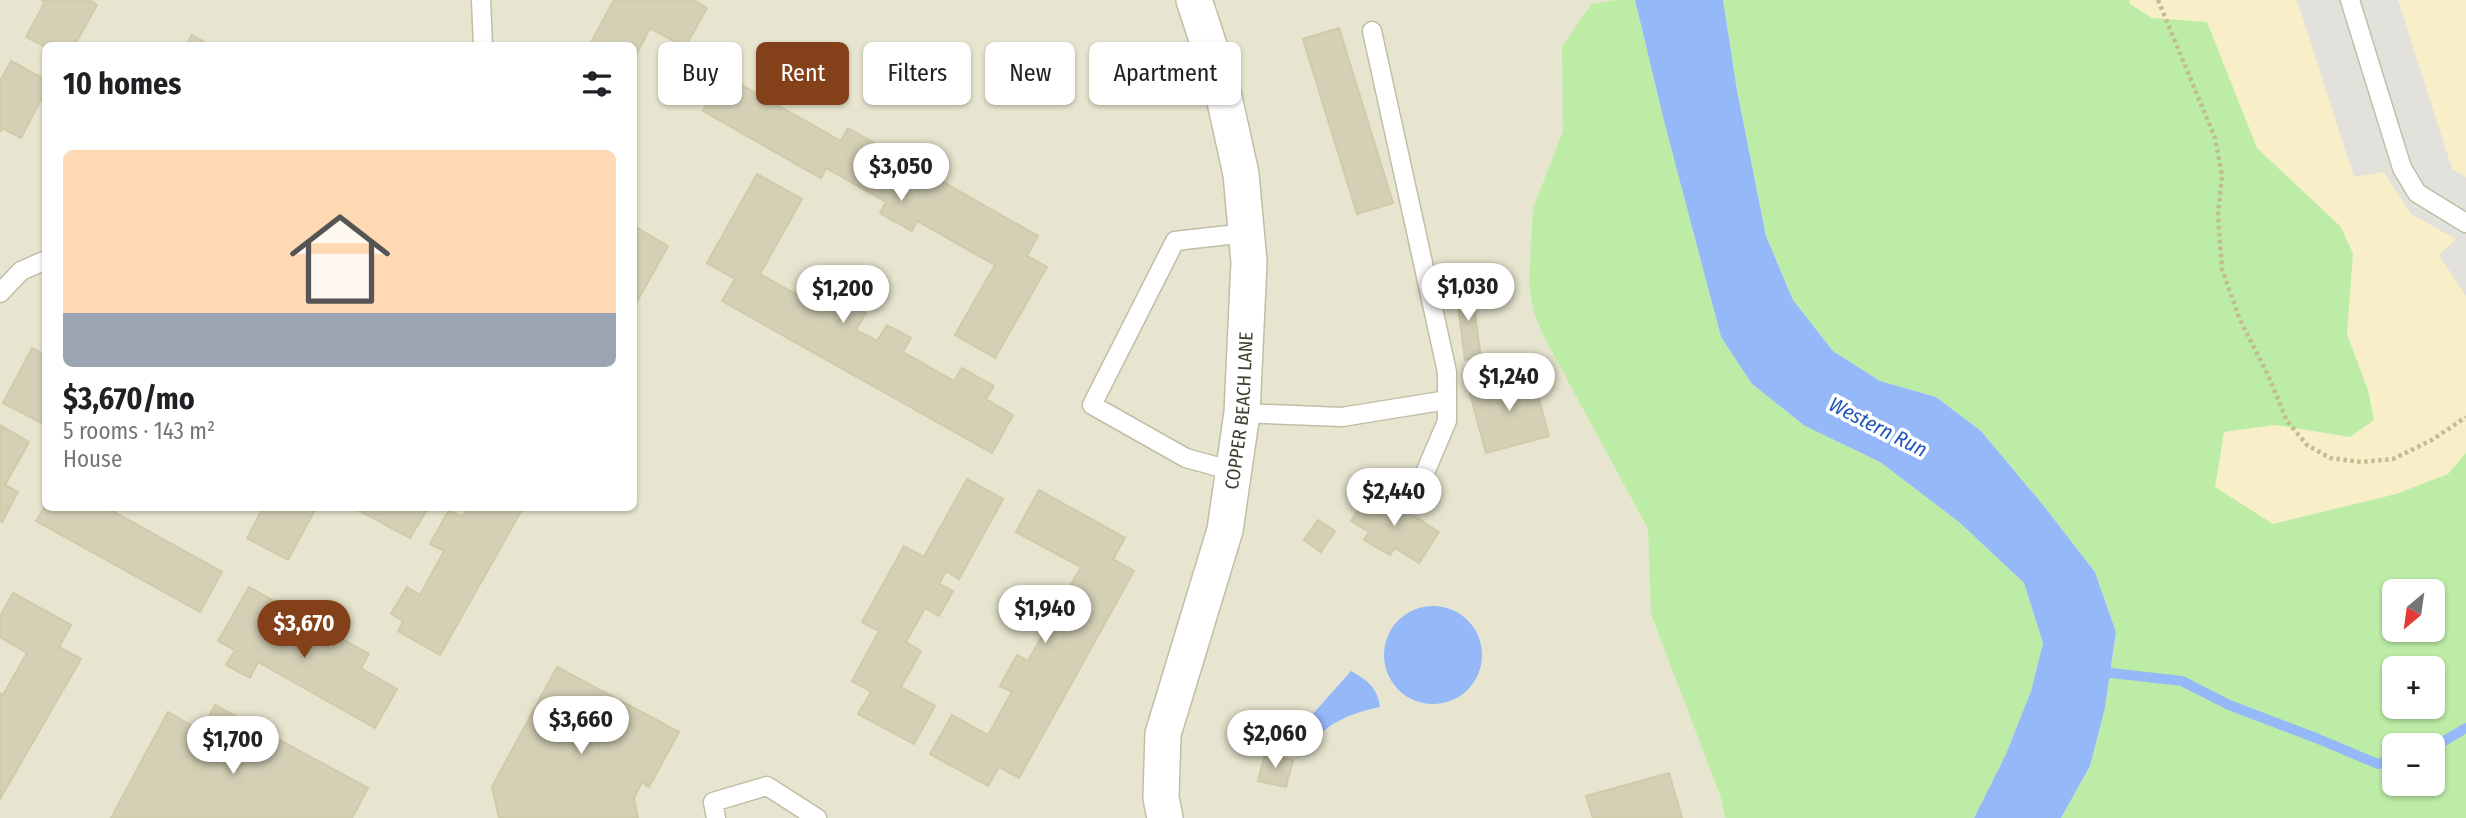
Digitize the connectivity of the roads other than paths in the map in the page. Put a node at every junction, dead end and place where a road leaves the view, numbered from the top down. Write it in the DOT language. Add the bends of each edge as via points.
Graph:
graph roads {
  1 [pos="481,0"];
  2 [pos="1194,0"];
  3 [pos="2350,0"];
  4 [pos="1372,31"];
  5 [pos="483,42"];
  6 [pos="2466,223"];
  7 [pos="1246,233"];
  8 [pos="42,262"];
  9 [pos="0,293"];
  10 [pos="1447,400"];
  11 [pos="1242,412"];
  12 [pos="1233,471"];
  13 [pos="1413,501"];
  14 [pos="716,818"];
  15 [pos="817,818"];
  16 [pos="1165,818"];
  1 -- 5 [label="lane"];
  2 -- 7 [label="street, COPPER BEACH LANE" via="1220,79 1241,174"];
  3 -- 6 [label="lane" via="2402,168 2417,193"];
  4 -- 10 [label="lane" via="1447,372"];
  7 -- 11 [label="street, COPPER BEACH LANE" via="1249,262"];
  7 -- 12 [label="lane" via="1175,241 1092,405 1186,458"];
  8 -- 9 [label="lane" via="21,271"];
  10 -- 11 [label="lane" via="1342,417"];
  10 -- 13 [label="lane" via="1447,421"];
  11 -- 12 [label="street, COPPER BEACH LANE"];
  12 -- 16 [label="street, COPPER BEACH LANE" via="1225,530 1163,734 1161,798"];
  14 -- 15 [label="lane" via="713,802 767,786"];
}
